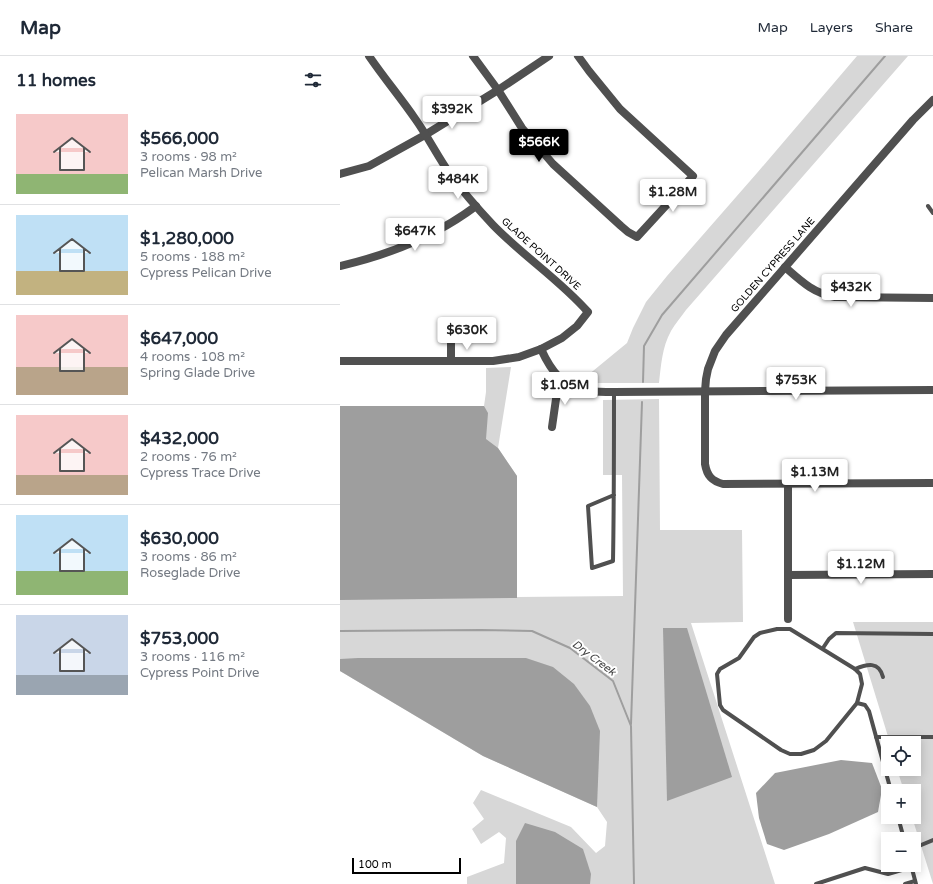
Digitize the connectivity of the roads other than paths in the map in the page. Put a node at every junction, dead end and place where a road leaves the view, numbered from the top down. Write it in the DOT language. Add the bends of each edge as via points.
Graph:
graph roads {
  1 [pos="369,56"];
  2 [pos="473,56"];
  3 [pos="549,56"];
  4 [pos="578,56"];
  5 [pos="498,90"];
  6 [pos="933,100"];
  7 [pos="425,135"];
  8 [pos="340,174"];
  9 [pos="476,206"];
  10 [pos="928,206"];
  11 [pos="933,213"];
  12 [pos="340,266"];
  13 [pos="785,267"];
  14 [pos="933,298"];
  15 [pos="451,325"];
  16 [pos="541,350"];
  17 [pos="340,361"];
  18 [pos="452,361"];
  19 [pos="563,381"];
  20 [pos="933,390"];
  21 [pos="705,391"];
  22 [pos="614,392"];
  23 [pos="552,427"];
  24 [pos="933,483"];
  25 [pos="788,484"];
  26 [pos="614,495"];
  27 [pos="933,574"];
  28 [pos="788,575"];
  29 [pos="788,619"];
  30 [pos="933,634"];
  31 [pos="823,648"];
  32 [pos="855,668"];
  33 [pos="883,677"];
  34 [pos="857,703"];
  35 [pos="933,737"];
  36 [pos="876,738"];
  37 [pos="889,784"];
  38 [pos="933,840"];
  39 [pos="921,845"];
  40 [pos="894,872"];
  41 [pos="913,872"];
  42 [pos="916,883"];
  43 [pos="816,884"];
  44 [pos="905,884"];
  1 -- 7 [label="street, GLADE POINT DRIVE"];
  2 -- 5 [label="street"];
  3 -- 5 [label="street"];
  4 -- 5 [label="street" via="620,109 693,176 637,237 628,232 553,164 522,128"];
  5 -- 7 [label="street"];
  6 -- 13 [label="street, GOLDEN CYPRESS LANE"];
  7 -- 8 [label="street" via="369,166"];
  7 -- 9 [label="street, GLADE POINT DRIVE" via="450,174"];
  9 -- 12 [label="street" via="435,232 402,247"];
  9 -- 16 [label="street, GLADE POINT DRIVE" via="500,232 588,312 577,326"];
  10 -- 11 [label="lane"];
  13 -- 14 [label="street" via="813,290 827,296"];
  13 -- 21 [label="street, GOLDEN CYPRESS LANE" via="715,351 708,368"];
  15 -- 18 [label="street"];
  16 -- 18 [label="street" via="493,361"];
  16 -- 19 [label="street" via="552,370"];
  17 -- 18 [label="street"];
  19 -- 22 [label="street" via="588,391"];
  19 -- 23 [label="street" via="557,392"];
  20 -- 21 [label="street"];
  21 -- 22 [label="street"];
  21 -- 25 [label="street, GOLDEN CYPRESS LANE" via="705,464 712,480 723,484"];
  22 -- 26 [label="lane"];
  24 -- 25 [label="street"];
  25 -- 28 [label="street"];
  26 -- 26 [label="lane" via="588,506 592,568 613,561"];
  27 -- 28 [label="street"];
  28 -- 29 [label="street"];
  30 -- 31 [label="lane" via="836,632"];
  31 -- 32 [label="lane"];
  31 -- 34 [label="lane" via="790,629 760,633 754,637 739,658 720,668 720,705 723,710 781,750 790,754 800,754 814,750 826,741"];
  32 -- 33 [label="lane" via="873,665 882,671"];
  32 -- 34 [label="lane" via="860,674 862,684"];
  34 -- 36 [label="lane" via="865,705"];
  35 -- 36 [label="lane"];
  36 -- 37 [label="lane"];
  38 -- 39 [label="lane"];
  40 -- 43 [label="lane" via="888,874 865,868"];
  41 -- 42 [label="lane"];
  42 -- 44 [label="lane"];
}
